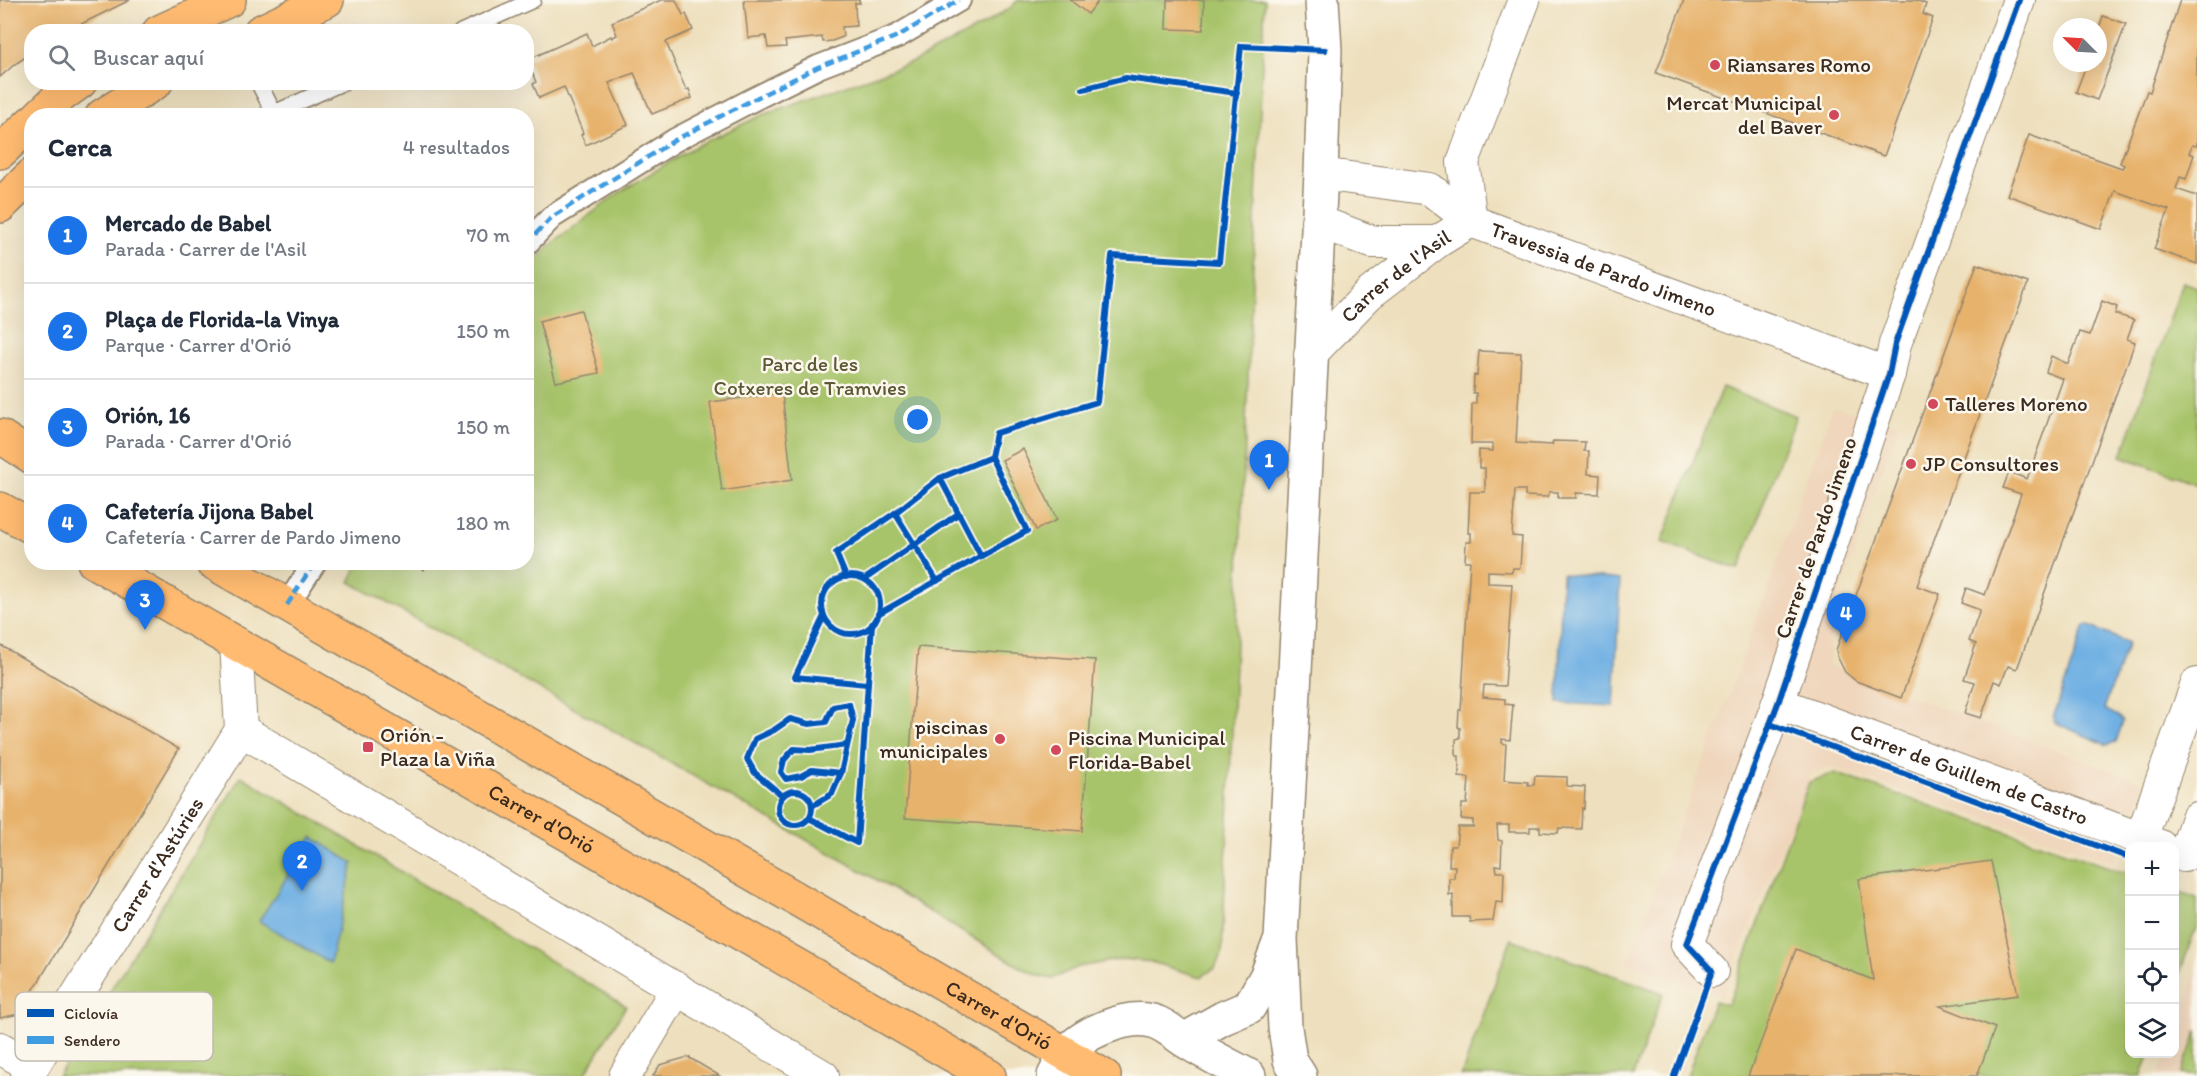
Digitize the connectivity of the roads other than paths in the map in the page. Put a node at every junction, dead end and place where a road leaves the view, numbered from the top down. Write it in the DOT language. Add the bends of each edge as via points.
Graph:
graph roads {
  1 [pos="229,0"];
  2 [pos="327,0"];
  3 [pos="533,0"];
  4 [pos="959,0"];
  5 [pos="1322,0"];
  6 [pos="1337,0"];
  7 [pos="1524,0"];
  8 [pos="2019,0"];
  9 [pos="176,24"];
  10 [pos="277,24"];
  11 [pos="479,24"];
  12 [pos="1326,40"];
  13 [pos="69,90"];
  14 [pos="143,90"];
  15 [pos="262,90"];
  16 [pos="326,90"];
  17 [pos="47,108"];
  18 [pos="115,108"];
  19 [pos="271,108"];
  20 [pos="285,108"];
  21 [pos="24,130"];
  22 [pos="0,152"];
  23 [pos="1463,162"];
  24 [pos="1321,174"];
  25 [pos="24,183"];
  26 [pos="1430,189"];
  27 [pos="0,206"];
  28 [pos="1317,221"];
  29 [pos="1471,221"];
  30 [pos="534,236"];
  31 [pos="1437,242"];
  32 [pos="1310,355"];
  33 [pos="1889,374"];
  34 [pos="0,436"];
  35 [pos="24,452"];
  36 [pos="0,509"];
  37 [pos="24,522"];
  38 [pos="108,570"];
  39 [pos="227,570"];
  40 [pos="310,570"];
  41 [pos="287,605"];
  42 [pos="236,643"];
  43 [pos="2197,684"];
  44 [pos="1778,704"];
  45 [pos="241,730"];
  46 [pos="2197,818"];
  47 [pos="2149,842"];
  48 [pos="2172,842"];
  49 [pos="2178,842"];
  50 [pos="1281,939"];
  51 [pos="1712,971"];
  52 [pos="677,988"];
  53 [pos="79,992"];
  54 [pos="1184,1040"];
  55 [pos="0,1048"];
  56 [pos="15,1060"];
  57 [pos="17,1061"];
  58 [pos="1060,1065"];
  59 [pos="30,1071"];
  60 [pos="625,1076"];
  61 [pos="823,1076"];
  62 [pos="989,1076"];
  63 [pos="1104,1076"];
  64 [pos="1249,1076"];
  65 [pos="1300,1076"];
  1 -- 9 [label="main road"];
  2 -- 10 [label="main road"];
  3 -- 11 [label="lane"];
  4 -- 30 [label="street" via="898,36 819,68 675,140 552,217"];
  5 -- 12 [label="street"];
  6 -- 12 [label="street"];
  7 -- 23 [label="street, Carrer de l'Asil"];
  8 -- 33 [label="street, Carrer de Pardo Jimeno" via="1895,344"];
  12 -- 24 [label="street"];
  13 -- 17 [label="main road"];
  14 -- 18 [label="main road"];
  15 -- 19 [label="lane"];
  16 -- 20 [label="lane"];
  21 -- 22 [label="main road"];
  23 -- 26 [label="street"];
  23 -- 29 [label="street, Carrer de l'Asil"];
  24 -- 26 [label="street"];
  24 -- 28 [label="street"];
  25 -- 27 [label="main road"];
  26 -- 29 [label="street, Travessia de Pardo Jimeno"];
  28 -- 31 [label="street" via="1372,242"];
  28 -- 32 [label="street"];
  29 -- 31 [label="street, Carrer de l'Asil"];
  29 -- 33 [label="street, Travessia de Pardo Jimeno"];
  31 -- 32 [label="street, Carrer de l'Asil" via="1369,294"];
  32 -- 50 [label="street"];
  33 -- 44 [label="street, Carrer de Pardo Jimeno"];
  34 -- 35 [label="main road"];
  36 -- 37 [label="main road"];
  38 -- 42 [label="main road, Carrer d'Orió"];
  39 -- 41 [label="main road, Carrer d'Orió"];
  40 -- 41 [label="street"];
  41 -- 58 [label="main road, Carrer d'Orió"];
  42 -- 45 [label="street"];
  42 -- 62 [label="main road, Carrer d'Orió"];
  43 -- 48 [label="street"];
  44 -- 47 [label="street, Carrer de Guillem de Castro"];
  44 -- 51 [label="street, Carrer de Pardo Jimeno" via="1687,944"];
  45 -- 52 [label="street"];
  45 -- 53 [label="street, Carrer d'Astúries"];
  46 -- 49 [label="street"];
  50 -- 54 [label="street" via="1249,1007"];
  50 -- 65 [label="street" via="1285,1028 1290,1060"];
  52 -- 60 [label="street"];
  52 -- 61 [label="street"];
  54 -- 58 [label="street, Carrer d'Orió" via="1167,1027 1131,1020 1093,1032"];
  54 -- 64 [label="street, Carrer d'Orió"];
  55 -- 56 [label="street"];
  57 -- 59 [label="street"];
  58 -- 63 [label="main road, Carrer d'Orió"];
}
